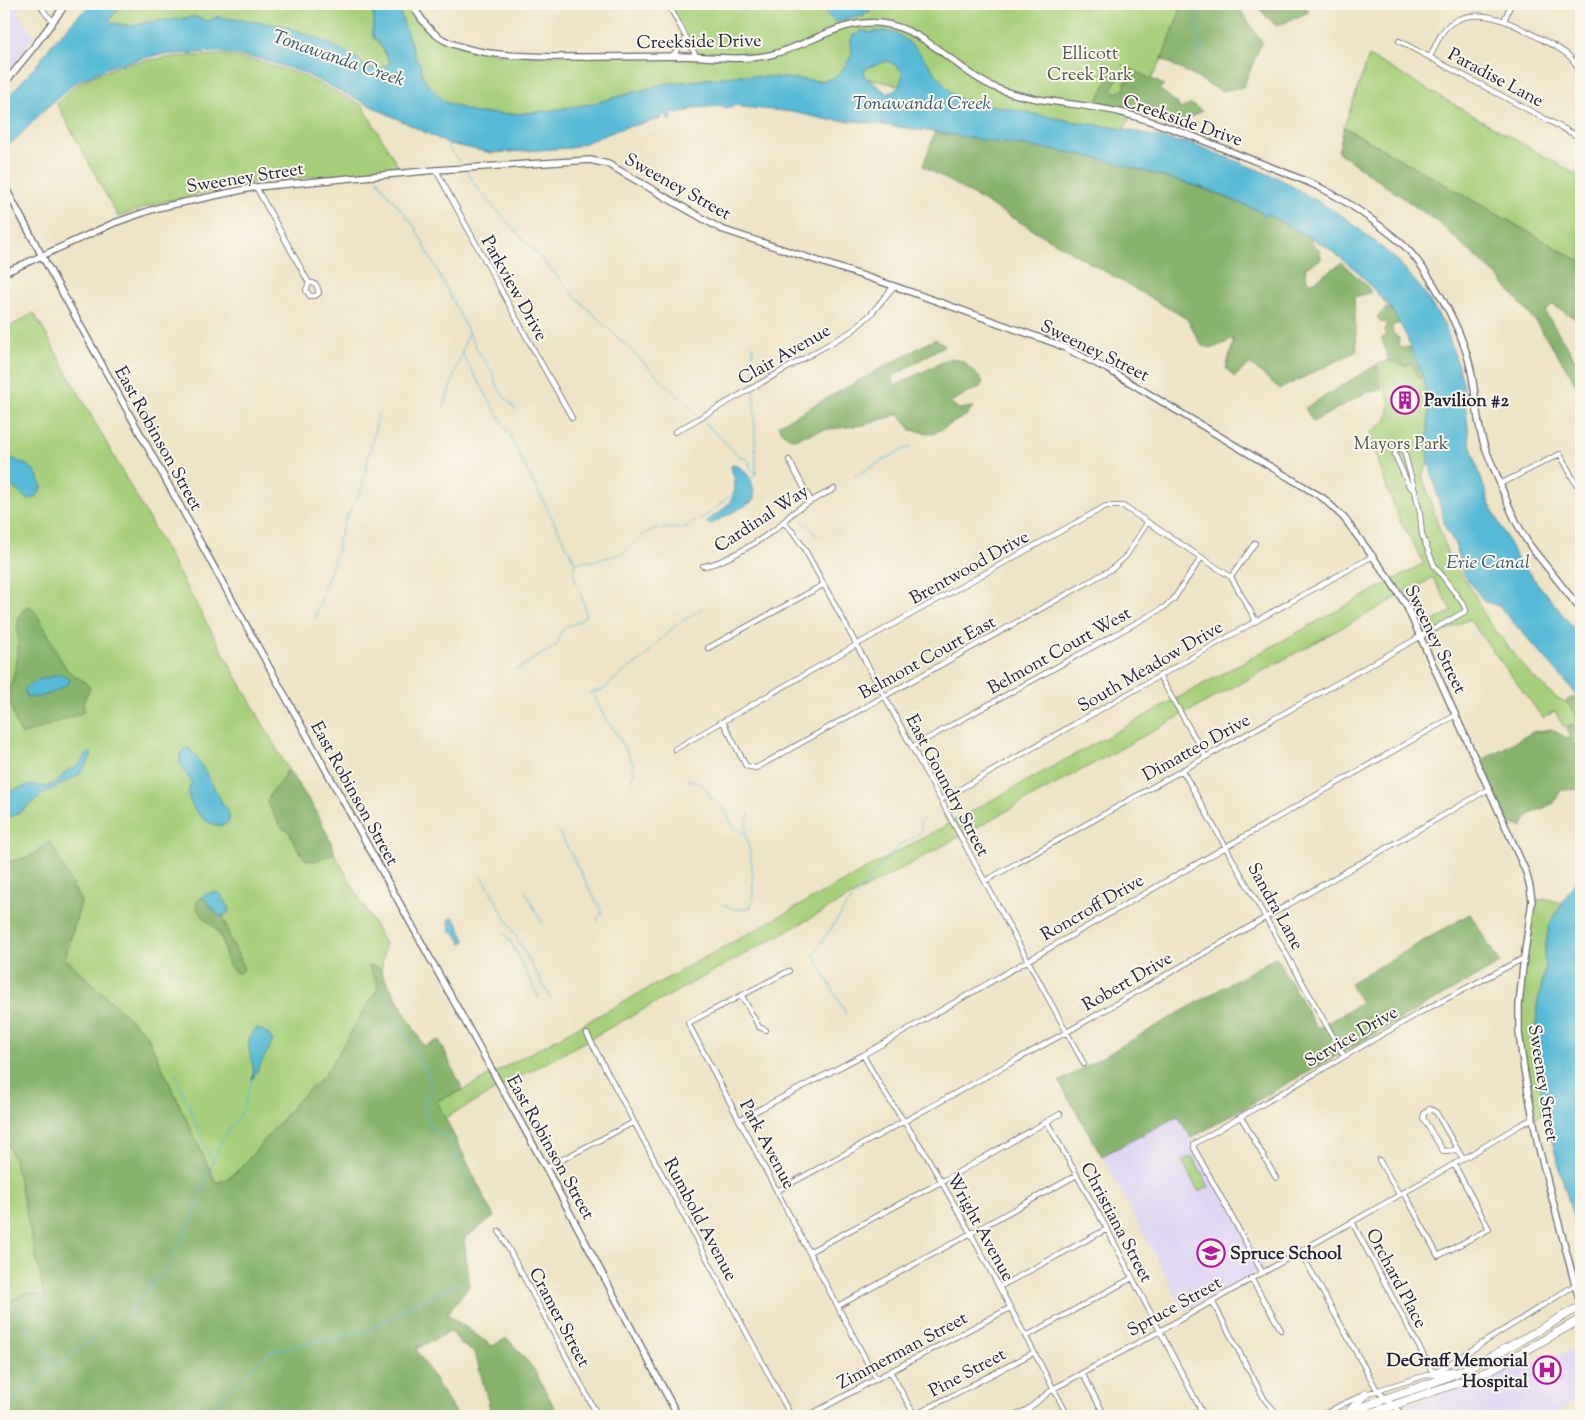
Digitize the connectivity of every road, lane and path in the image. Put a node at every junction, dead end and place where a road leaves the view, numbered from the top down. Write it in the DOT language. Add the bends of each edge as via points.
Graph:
graph roads {
  1 [pos="40,4"];
  2 [pos="66,4"];
  3 [pos="412,4"];
  4 [pos="666,4"];
  5 [pos="1511,4"];
  6 [pos="53,21"];
  7 [pos="1504,21"];
  8 [pos="687,38"];
  9 [pos="1399,40"];
  10 [pos="672,56"];
  11 [pos="696,56"];
  12 [pos="1430,57"];
  13 [pos="1581,78"];
  14 [pos="4,84"];
  15 [pos="1581,122"];
  16 [pos="1575,134"];
  17 [pos="1581,138"];
  18 [pos="436,170"];
  19 [pos="4,185"];
  20 [pos="256,187"];
  21 [pos="42,256"];
  22 [pos="4,274"];
  23 [pos="309,283"];
  24 [pos="894,286"];
  25 [pos="572,418"];
  26 [pos="675,432"];
  27 [pos="789,460"];
  28 [pos="1500,484"];
  29 [pos="1576,484"];
  30 [pos="834,488"];
  31 [pos="1415,491"];
  32 [pos="812,501"];
  33 [pos="783,522"];
  34 [pos="1147,523"];
  35 [pos="1255,543"];
  36 [pos="1373,556"];
  37 [pos="1201,558"];
  38 [pos="703,566"];
  39 [pos="1231,577"];
  40 [pos="824,585"];
  41 [pos="1581,610"];
  42 [pos="1256,620"];
  43 [pos="1421,637"];
  44 [pos="856,645"];
  45 [pos="708,648"];
  46 [pos="1160,677"];
  47 [pos="885,697"];
  48 [pos="1456,715"];
  49 [pos="723,722"];
  50 [pos="912,747"];
  51 [pos="675,749"];
  52 [pos="1206,757"];
  53 [pos="1182,770"];
  54 [pos="1489,789"];
  55 [pos="941,800"];
  56 [pos="1226,846"];
  57 [pos="985,882"];
  58 [pos="1266,916"];
  59 [pos="1524,958"];
  60 [pos="1028,959"];
  61 [pos="789,971"];
  62 [pos="742,996"];
  63 [pos="766,1030"];
  64 [pos="1067,1032"];
  65 [pos="587,1034"];
  66 [pos="863,1055"];
  67 [pos="1344,1056"];
  68 [pos="1084,1064"];
  69 [pos="1060,1114"];
  70 [pos="1241,1117"];
  71 [pos="1532,1119"];
  72 [pos="740,1120"];
  73 [pos="634,1122"];
  74 [pos="904,1122"];
  75 [pos="1047,1122"];
  76 [pos="1458,1150"];
  77 [pos="1462,1159"];
  78 [pos="1379,1160"];
  79 [pos="1454,1164"];
  80 [pos="546,1168"];
  81 [pos="1077,1175"];
  82 [pos="1276,1178"];
  83 [pos="941,1182"];
  84 [pos="777,1191"];
  85 [pos="1402,1193"];
  86 [pos="1352,1222"];
  87 [pos="1107,1229"];
  88 [pos="499,1231"];
  89 [pos="971,1234"];
  90 [pos="1300,1251"];
  91 [pos="809,1252"];
  92 [pos="1262,1272"];
  93 [pos="1132,1278"];
  94 [pos="1251,1278"];
  95 [pos="1575,1286"];
  96 [pos="998,1287"];
  97 [pos="1212,1301"];
  98 [pos="838,1306"];
  99 [pos="1010,1308"];
  100 [pos="1579,1308"];
  101 [pos="1579,1320"];
  102 [pos="1281,1330"];
  103 [pos="1160,1331"];
  104 [pos="1025,1337"];
  105 [pos="1033,1353"];
  106 [pos="890,1371"];
  107 [pos="1463,1371"];
  108 [pos="1082,1373"];
  109 [pos="1433,1373"];
  110 [pos="876,1378"];
  111 [pos="1053,1389"];
  112 [pos="1377,1390"];
  113 [pos="1366,1394"];
  114 [pos="1386,1398"];
  115 [pos="1393,1405"];
  116 [pos="1028,1409"];
  117 [pos="1346,1415"];
  118 [pos="598,1416"];
  119 [pos="678,1416"];
  120 [pos="790,1416"];
  121 [pos="808,1416"];
  122 [pos="914,1416"];
  123 [pos="1014,1416"];
  124 [pos="1032,1416"];
  125 [pos="1068,1416"];
  126 [pos="1105,1416"];
  127 [pos="1204,1416"];
  128 [pos="1280,1416"];
  129 [pos="1321,1416"];
  130 [pos="1363,1416"];
  131 [pos="1404,1416"];
  1 -- 6 [label="street"];
  2 -- 6 [label="street"];
  3 -- 10 [label="street, Creekside Drive" via="425,25 440,38 465,48 496,54 601,58"];
  4 -- 8 [label="street"];
  5 -- 7 [label="street"];
  6 -- 14 [label="street"];
  7 -- 12 [label="street" via="1478,16 1456,20 1444,31"];
  7 -- 13 [label="street" via="1563,51 1576,64"];
  8 -- 10 [label="street"];
  8 -- 11 [label="street"];
  9 -- 12 [label="street, Paradise Lane"];
  10 -- 11 [label="street, Creekside Drive"];
  11 -- 28 [label="street, Creekside Drive" via="767,56 843,27 867,22 888,24 923,37 970,74 1002,90 1119,112 1186,134 1333,194 1402,244 1438,291 1469,360 1482,438"];
  12 -- 16 [label="street, Paradise Lane"];
  15 -- 16 [label="street"];
  16 -- 17 [label="street, Paradise Lane"];
  18 -- 20 [label="street, Sweeney Street"];
  18 -- 24 [label="street, Sweeney Street" via="590,160 608,164 721,229"];
  18 -- 25 [label="street, Parkview Drive"];
  19 -- 21 [label="street, East Robinson Street"];
  20 -- 21 [label="street, Sweeney Street" via="158,208"];
  20 -- 23 [label="street"];
  21 -- 22 [label="street, Sweeney Street"];
  21 -- 80 [label="street, East Robinson Street"];
  24 -- 26 [label="street, Clair Avenue" via="872,314 852,331"];
  24 -- 36 [label="street, Sweeney Street" via="1057,344 1109,370 1323,498 1344,518"];
  27 -- 32 [label="street"];
  28 -- 29 [label="street" via="1558,454"];
  28 -- 41 [label="street, Creekside Drive" via="1524,538"];
  30 -- 32 [label="street, Cardinal Way"];
  31 -- 31 [label="street" via="1409,486 1395,455 1396,445 1404,451"];
  31 -- 43 [label="street, Dimatteo Drive" via="1422,536 1434,565 1466,610"];
  32 -- 33 [label="street, Cardinal Way"];
  33 -- 38 [label="street, Cardinal Way" via="772,532 720,562"];
  33 -- 40 [label="street, East Goundry Street" via="801,543"];
  34 -- 37 [label="street, Brentwood Drive"];
  34 -- 44 [label="street, Brentwood Drive" via="1123,506 1106,506"];
  34 -- 47 [label="street, Belmont Court East" via="1126,556 1112,569"];
  35 -- 39 [label="street"];
  36 -- 42 [label="street, South Meadow Drive"];
  36 -- 43 [label="street, Sweeney Street" via="1406,605"];
  37 -- 39 [label="street, Brentwood Drive"];
  37 -- 50 [label="street, Belmont Court West" via="1174,600 1163,608"];
  39 -- 42 [label="street, Brentwood Drive"];
  40 -- 44 [label="street, East Goundry Street"];
  40 -- 45 [label="street"];
  42 -- 46 [label="street, South Meadow Drive"];
  43 -- 48 [label="street, Sweeney Street"];
  43 -- 52 [label="street, Dimatteo Drive"];
  44 -- 47 [label="street, East Goundry Street"];
  44 -- 49 [label="street, Brentwood Drive"];
  46 -- 52 [label="street"];
  46 -- 55 [label="street, South Meadow Drive"];
  47 -- 49 [label="street, Belmont Court East" via="756,768 746,766"];
  47 -- 50 [label="street, East Goundry Street"];
  48 -- 54 [label="street, Sweeney Street"];
  48 -- 56 [label="street, Roncroff Drive"];
  49 -- 51 [label="street, Brentwood Drive"];
  50 -- 55 [label="street, East Goundry Street"];
  52 -- 53 [label="street, Dimatteo Drive"];
  53 -- 56 [label="street, Sandra Lane"];
  53 -- 57 [label="street, Dimatteo Drive"];
  54 -- 58 [label="street, Robert Drive"];
  54 -- 59 [label="street, Sweeney Street" via="1530,886 1532,901"];
  55 -- 57 [label="street, East Goundry Street"];
  56 -- 58 [label="street, Sandra Lane"];
  56 -- 60 [label="street, Roncroff Drive"];
  57 -- 60 [label="street, East Goundry Street"];
  58 -- 64 [label="street, Robert Drive"];
  58 -- 67 [label="street, Sandra Lane"];
  59 -- 67 [label="street, Service Drive"];
  59 -- 71 [label="street, Sweeney Street" via="1519,1033"];
  60 -- 64 [label="street, East Goundry Street"];
  60 -- 66 [label="street, Roncroff Drive"];
  61 -- 62 [label="street, Park Avenue"];
  62 -- 63 [label="street" via="759,1027"];
  62 -- 72 [label="street, Park Avenue" via="688,1023"];
  64 -- 68 [label="street, East Goundry Street"];
  64 -- 74 [label="street, Robert Drive"];
  65 -- 73 [label="street, Rumbold Avenue"];
  66 -- 72 [label="street, Roncroff Drive"];
  66 -- 74 [label="street, Wright Avenue"];
  67 -- 70 [label="street, Service Drive"];
  69 -- 75 [label="street"];
  70 -- 82 [label="street"];
  70 -- 92 [label="street, Service Drive" via="1194,1144 1194,1148"];
  71 -- 77 [label="street, Spruce Street"];
  71 -- 95 [label="street, Sweeney Street"];
  72 -- 84 [label="street, Park Avenue"];
  73 -- 80 [label="street"];
  73 -- 120 [label="street, Rumbold Avenue"];
  74 -- 83 [label="street, Wright Avenue"];
  74 -- 84 [label="street, Robert Drive"];
  75 -- 81 [label="street, Christiana Street"];
  75 -- 83 [label="street"];
  76 -- 76 [label="street" via="1436,1112 1430,1109 1425,1112 1423,1118 1443,1151"];
  76 -- 77 [label="street"];
  77 -- 79 [label="street, Spruce Street"];
  78 -- 85 [label="street"];
  79 -- 85 [label="street, Spruce Street"];
  79 -- 85 [label="street" via="1489,1229 1438,1256"];
  80 -- 119 [label="street, East Robinson Street"];
  81 -- 87 [label="street, Christiana Street"];
  81 -- 89 [label="street"];
  83 -- 89 [label="street, Wright Avenue"];
  83 -- 91 [label="street"];
  84 -- 91 [label="street, Park Avenue"];
  85 -- 86 [label="street, Spruce Street"];
  86 -- 90 [label="street, Spruce Street"];
  86 -- 109 [label="street, Orchard Place"];
  87 -- 93 [label="street, Christiana Street"];
  87 -- 96 [label="street"];
  88 -- 118 [label="street, Cramer Street"];
  89 -- 96 [label="street, Wright Avenue"];
  89 -- 98 [label="street"];
  90 -- 92 [label="street, Spruce Street"];
  90 -- 112 [label="street"];
  91 -- 98 [label="street, Park Avenue"];
  92 -- 94 [label="street, Spruce Street"];
  93 -- 103 [label="street, Christiana Street"];
  93 -- 104 [label="street, Pine Street"];
  94 -- 97 [label="street, Spruce Street"];
  94 -- 102 [label="street"];
  95 -- 100 [label="street, Sweeney Street"];
  95 -- 109 [label="street"];
  96 -- 99 [label="street, Wright Avenue"];
  97 -- 103 [label="street, Spruce Street"];
  97 -- 128 [label="street" via="1265,1400"];
  98 -- 110 [label="street, Park Avenue"];
  99 -- 104 [label="street, Wright Avenue"];
  99 -- 106 [label="street, Zimmerman Street"];
  100 -- 107 [label="main road"];
  101 -- 115 [label="main road" via="1486,1372"];
  103 -- 108 [label="street, Spruce Street"];
  103 -- 127 [label="street, Christiana Street"];
  104 -- 105 [label="street, Wright Avenue"];
  105 -- 111 [label="street, Wright Avenue"];
  105 -- 122 [label="street, Pine Street"];
  106 -- 110 [label="street, Zimmerman Street"];
  106 -- 122 [label="street"];
  107 -- 109 [label="main road"];
  107 -- 114 [label="main road"];
  108 -- 111 [label="street, Spruce Street"];
  108 -- 126 [label="street"];
  109 -- 112 [label="street"];
  110 -- 121 [label="street, Zimmerman Street"];
  111 -- 116 [label="street, Spruce Street"];
  111 -- 125 [label="street, Wright Avenue"];
  112 -- 113 [label="street"];
  112 -- 114 [label="street"];
  113 -- 117 [label="main road"];
  113 -- 129 [label="street"];
  114 -- 115 [label="street"];
  114 -- 117 [label="main road"];
  115 -- 130 [label="main road"];
  115 -- 131 [label="street"];
  116 -- 123 [label="street, Spruce Street"];
  116 -- 124 [label="street"];
}
